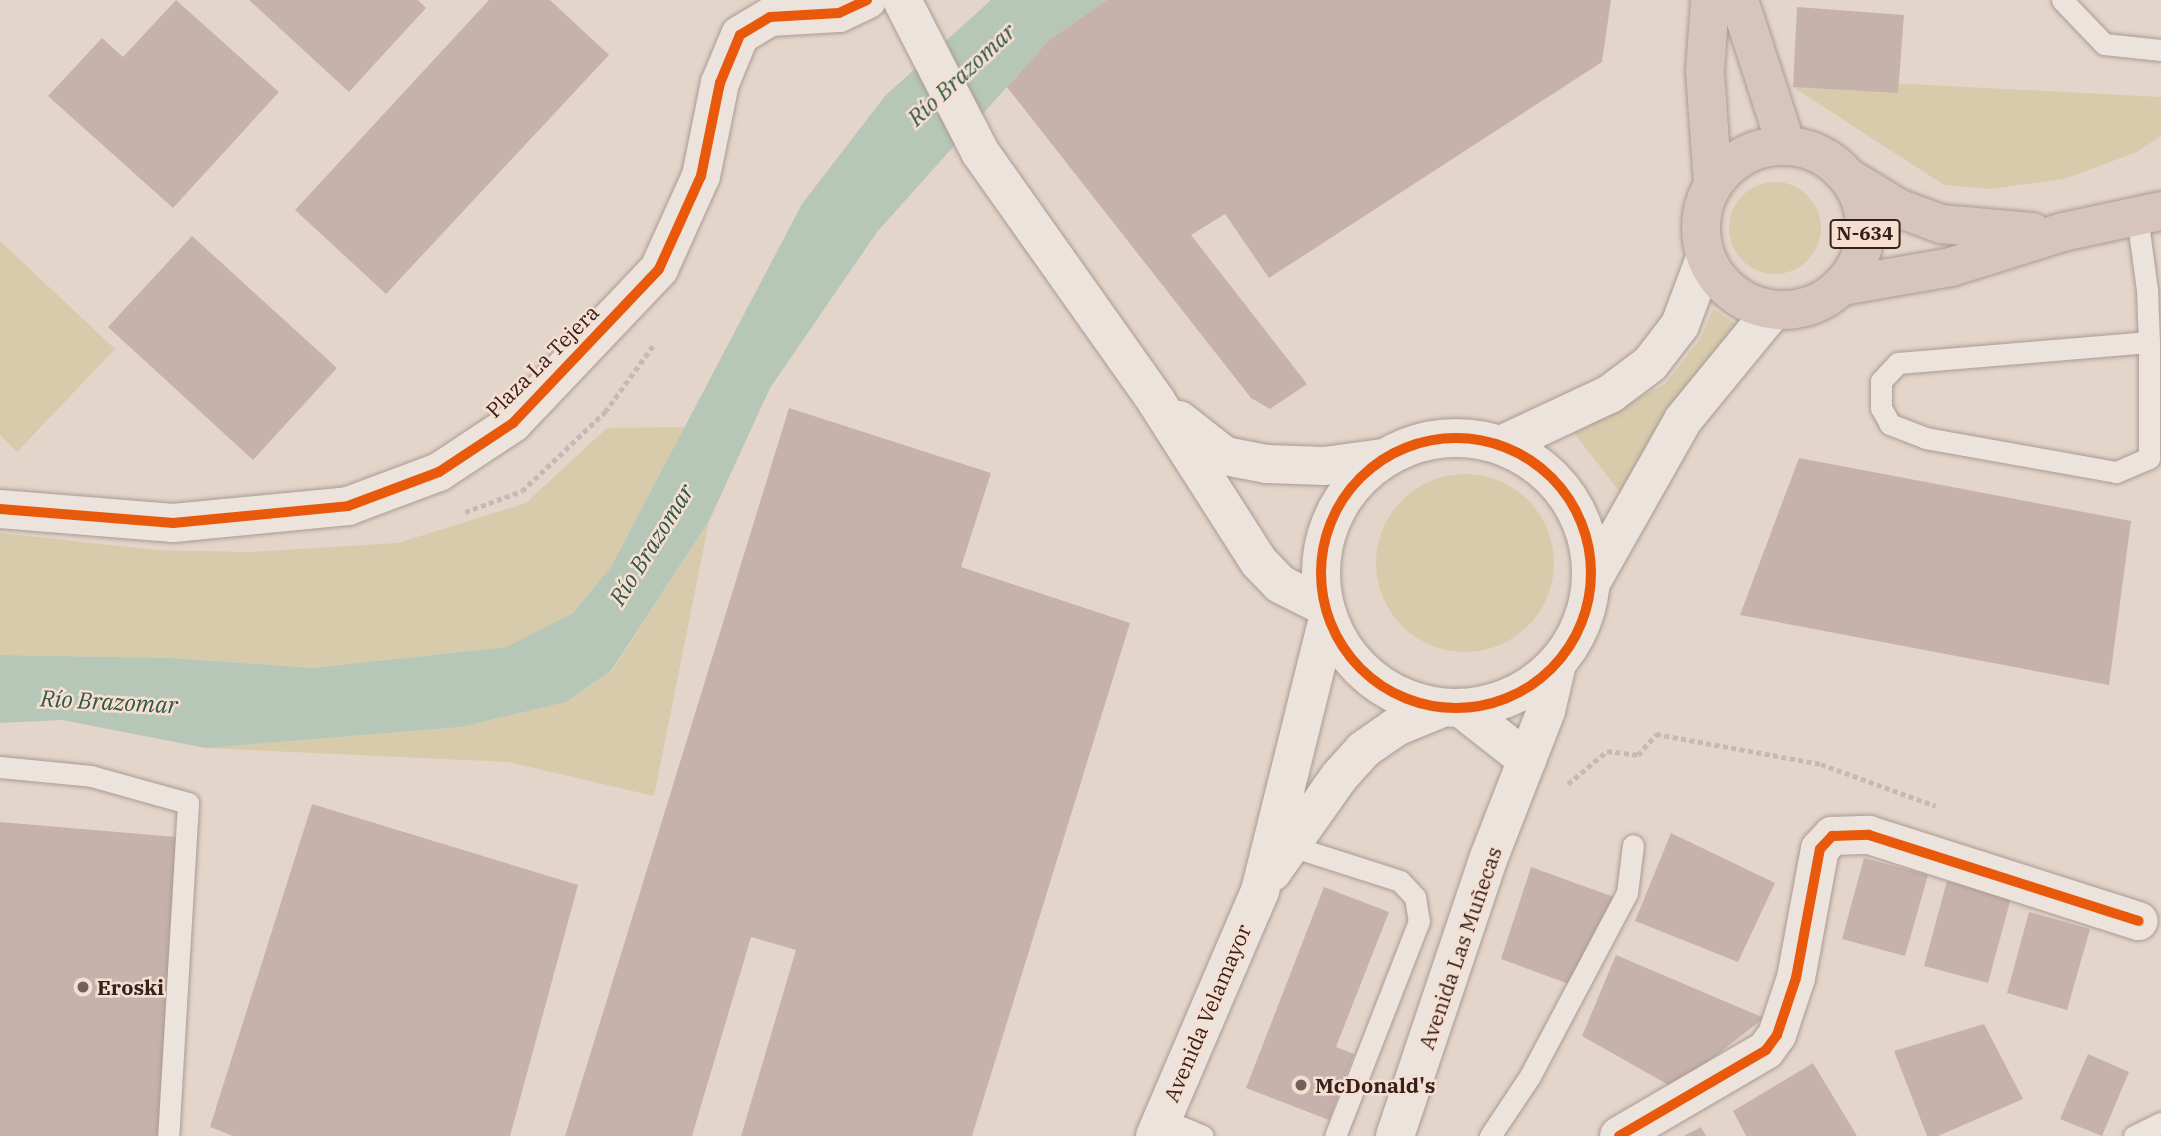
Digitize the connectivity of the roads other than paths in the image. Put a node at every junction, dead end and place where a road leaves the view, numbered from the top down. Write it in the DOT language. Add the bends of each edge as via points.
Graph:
graph roads {
  1 [pos="867,0"];
  2 [pos="1710,0"];
  3 [pos="1739,0"];
  4 [pos="2062,0"];
  5 [pos="775,8"];
  6 [pos="907,12"];
  7 [pos="2161,50"];
  8 [pos="1786,145"];
  9 [pos="1849,178"];
  10 [pos="1713,184"];
  11 [pos="2149,213"];
  12 [pos="2063,232"];
  13 [pos="1705,258"];
  14 [pos="1842,286"];
  15 [pos="1773,310"];
  16 [pos="2149,342"];
  17 [pos="1156,401"];
  18 [pos="1501,445"];
  19 [pos="1384,458"];
  20 [pos="0,509"];
  21 [pos="1592,581"];
  22 [pos="1326,613"];
  23 [pos="1558,664"];
  24 [pos="1452,708"];
  25 [pos="1527,760"];
  26 [pos="0,766"];
  27 [pos="1633,845"];
  28 [pos="1291,846"];
  29 [pos="1260,891"];
  30 [pos="2139,921"];
  31 [pos="2161,1123"];
  32 [pos="1159,1127"];
  33 [pos="168,1136"];
  34 [pos="1203,1136"];
  35 [pos="1335,1136"];
  36 [pos="1395,1136"];
  37 [pos="1490,1136"];
  38 [pos="1619,1136"];
  39 [pos="2134,1136"];
  1 -- 5 [label="street" via="839,13"];
  2 -- 10 [label="highway, N-634" via="1705,72"];
  3 -- 8 [label="highway"];
  4 -- 7 [label="lane" via="2104,44"];
  5 -- 20 [label="street, Plaza La Tejera" via="740,35 720,83 701,176 659,269 513,424 439,472 348,506 173,523"];
  6 -- 17 [label="street" via="980,152"];
  8 -- 9 [label="highway, N-634" via="1832,161"];
  8 -- 10 [label="highway, N-634" via="1757,150 1732,162"];
  9 -- 12 [label="highway, N-634" via="1898,208 1941,224"];
  9 -- 14 [label="highway, N-634" via="1866,222 1856,268"];
  10 -- 13 [label="highway, N-634" via="1703,208 1700,233"];
  11 -- 12 [label="highway, N-634"];
  11 -- 16 [label="lane"];
  12 -- 14 [label="highway, N-634" via="1951,267"];
  13 -- 15 [label="highway, N-634" via="1731,293"];
  13 -- 18 [label="street" via="1680,325 1650,364 1610,394"];
  14 -- 15 [label="highway, N-634" via="1798,310"];
  15 -- 21 [label="street" via="1683,420"];
  16 -- 16 [label="lane" via="1898,363 1881,381 1881,408 1890,424 1926,438 2116,471 2149,458"];
  17 -- 19 [label="street" via="1225,456 1267,464 1324,466"];
  17 -- 22 [label="street" via="1259,562 1280,584"];
  18 -- 19 [label="street" via="1441,439"];
  18 -- 21 [label="street" via="1540,466 1569,498 1588,537"];
  19 -- 22 [label="street" via="1352,486 1330,522 1320,564"];
  21 -- 23 [label="street" via="1578,634"];
  22 -- 24 [label="street" via="1346,653 1373,680 1406,699"];
  22 -- 29 [label="street"];
  23 -- 24 [label="street" via="1516,696"];
  23 -- 25 [label="street, Avenida Las Muñecas"];
  24 -- 25 [label="street"];
  24 -- 28 [label="street" via="1396,727 1363,750"];
  25 -- 36 [label="street, Avenida Las Muñecas"];
  26 -- 33 [label="lane" via="91,776 188,803"];
  27 -- 37 [label="lane" via="1627,893 1530,1076"];
  28 -- 29 [label="street"];
  28 -- 35 [label="lane" via="1400,881 1415,897 1419,921"];
  29 -- 32 [label="street, Avenida Velamayor"];
  30 -- 38 [label="street" via="1869,835 1832,836 1820,849 1796,978 1777,1035 1766,1050"];
  31 -- 39 [label="lane"];
  32 -- 34 [label="lane"];
}
